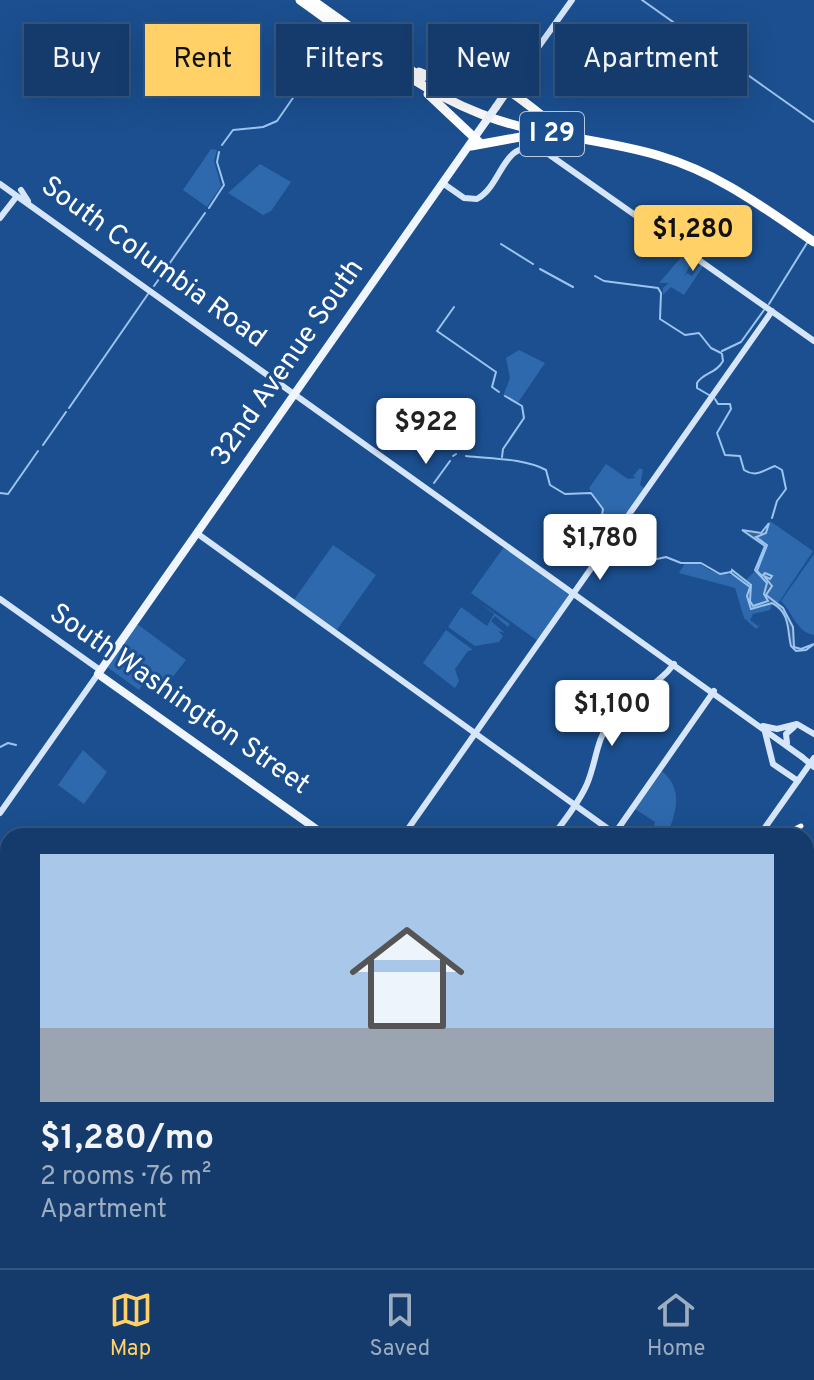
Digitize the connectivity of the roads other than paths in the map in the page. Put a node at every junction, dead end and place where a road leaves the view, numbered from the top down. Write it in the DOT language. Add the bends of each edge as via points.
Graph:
graph roads {
  1 [pos="300,0"];
  2 [pos="312,0"];
  3 [pos="568,4"];
  4 [pos="336,24"];
  5 [pos="344,24"];
  6 [pos="539,45"];
  7 [pos="412,73"];
  8 [pos="412,73"];
  9 [pos="412,77"];
  10 [pos="502,96"];
  11 [pos="516,96"];
  12 [pos="568,131"];
  13 [pos="557,135"];
  14 [pos="475,143"];
  15 [pos="0,183"];
  16 [pos="443,183"];
  17 [pos="17,194"];
  18 [pos="2,216"];
  19 [pos="50,220"];
  20 [pos="59,223"];
  21 [pos="814,235"];
  22 [pos="814,242"];
  23 [pos="772,311"];
  24 [pos="814,341"];
  25 [pos="260,369"];
  26 [pos="295,393"];
  27 [pos="277,417"];
  28 [pos="261,445"];
  29 [pos="246,463"];
  30 [pos="197,533"];
  31 [pos="574,593"];
  32 [pos="0,602"];
  33 [pos="674,664"];
  34 [pos="98,674"];
  35 [pos="713,692"];
  36 [pos="762,727"];
  37 [pos="476,732"];
  38 [pos="814,736"];
  39 [pos="787,745"];
  40 [pos="814,763"];
  41 [pos="797,780"];
  42 [pos="575,805"];
  43 [pos="0,813"];
  44 [pos="318,828"];
  45 [pos="409,828"];
  46 [pos="559,828"];
  47 [pos="606,828"];
  48 [pos="620,828"];
  49 [pos="766,828"];
  1 -- 4 [label="highway, I 29"];
  2 -- 5 [label="highway, I 29"];
  3 -- 6 [label="street, 32nd Avenue South"];
  7 -- 12 [label="highway, I 29" via="483,109"];
  8 -- 13 [label="highway, I 29" via="482,115"];
  9 -- 14 [label="highway" via="449,109"];
  10 -- 14 [label="main road, 32nd Avenue South, bridge"];
  11 -- 12 [label="highway" via="538,116"];
  12 -- 21 [label="highway, I 29" via="636,144 699,164 750,190"];
  13 -- 14 [label="highway"];
  13 -- 22 [label="highway, I 29" via="685,164 737,190"];
  14 -- 16 [label="main road, 32nd Avenue South"];
  15 -- 17 [label="street, South Columbia Road"];
  16 -- 23 [label="street" via="474,199 485,193 515,151 540,149"];
  16 -- 26 [label="main road, 32nd Avenue South"];
  17 -- 18 [label="street"];
  17 -- 19 [label="street, South Columbia Road"];
  17 -- 20 [label="street, South Columbia Road"];
  19 -- 20 [label="street"];
  19 -- 25 [label="street, South Columbia Road"];
  20 -- 25 [label="street, South Columbia Road"];
  23 -- 24 [label="street"];
  23 -- 31 [label="street"];
  25 -- 26 [label="street, South Columbia Road"];
  25 -- 26 [label="street, South Columbia Road"];
  26 -- 27 [label="main road, 32nd Avenue South"];
  26 -- 28 [label="main road, 32nd Avenue South"];
  26 -- 31 [label="street, South Columbia Road"];
  27 -- 28 [label="main road"];
  27 -- 29 [label="main road, 32nd Avenue South"];
  28 -- 29 [label="main road, 32nd Avenue South"];
  29 -- 30 [label="main road, 32nd Avenue South"];
  30 -- 34 [label="main road, 32nd Avenue South"];
  30 -- 37 [label="street"];
  31 -- 33 [label="street, South Columbia Road"];
  31 -- 37 [label="street"];
  32 -- 34 [label="street, South Washington Street"];
  33 -- 35 [label="street, South Columbia Road"];
  33 -- 42 [label="street" via="610,722"];
  34 -- 43 [label="street, 32nd Avenue South"];
  34 -- 44 [label="main road, South Washington Street"];
  35 -- 36 [label="street, South Columbia Road"];
  35 -- 48 [label="street"];
  36 -- 38 [label="street" via="797,724"];
  36 -- 39 [label="street, South Columbia Road"];
  36 -- 41 [label="street" via="773,764"];
  37 -- 42 [label="street"];
  37 -- 45 [label="street"];
  38 -- 39 [label="street" via="793,727 786,734"];
  39 -- 40 [label="street, South Columbia Road, bridge"];
  39 -- 41 [label="street" via="773,756"];
  40 -- 41 [label="street"];
  41 -- 49 [label="street"];
  42 -- 46 [label="street"];
  42 -- 47 [label="street"];
}
